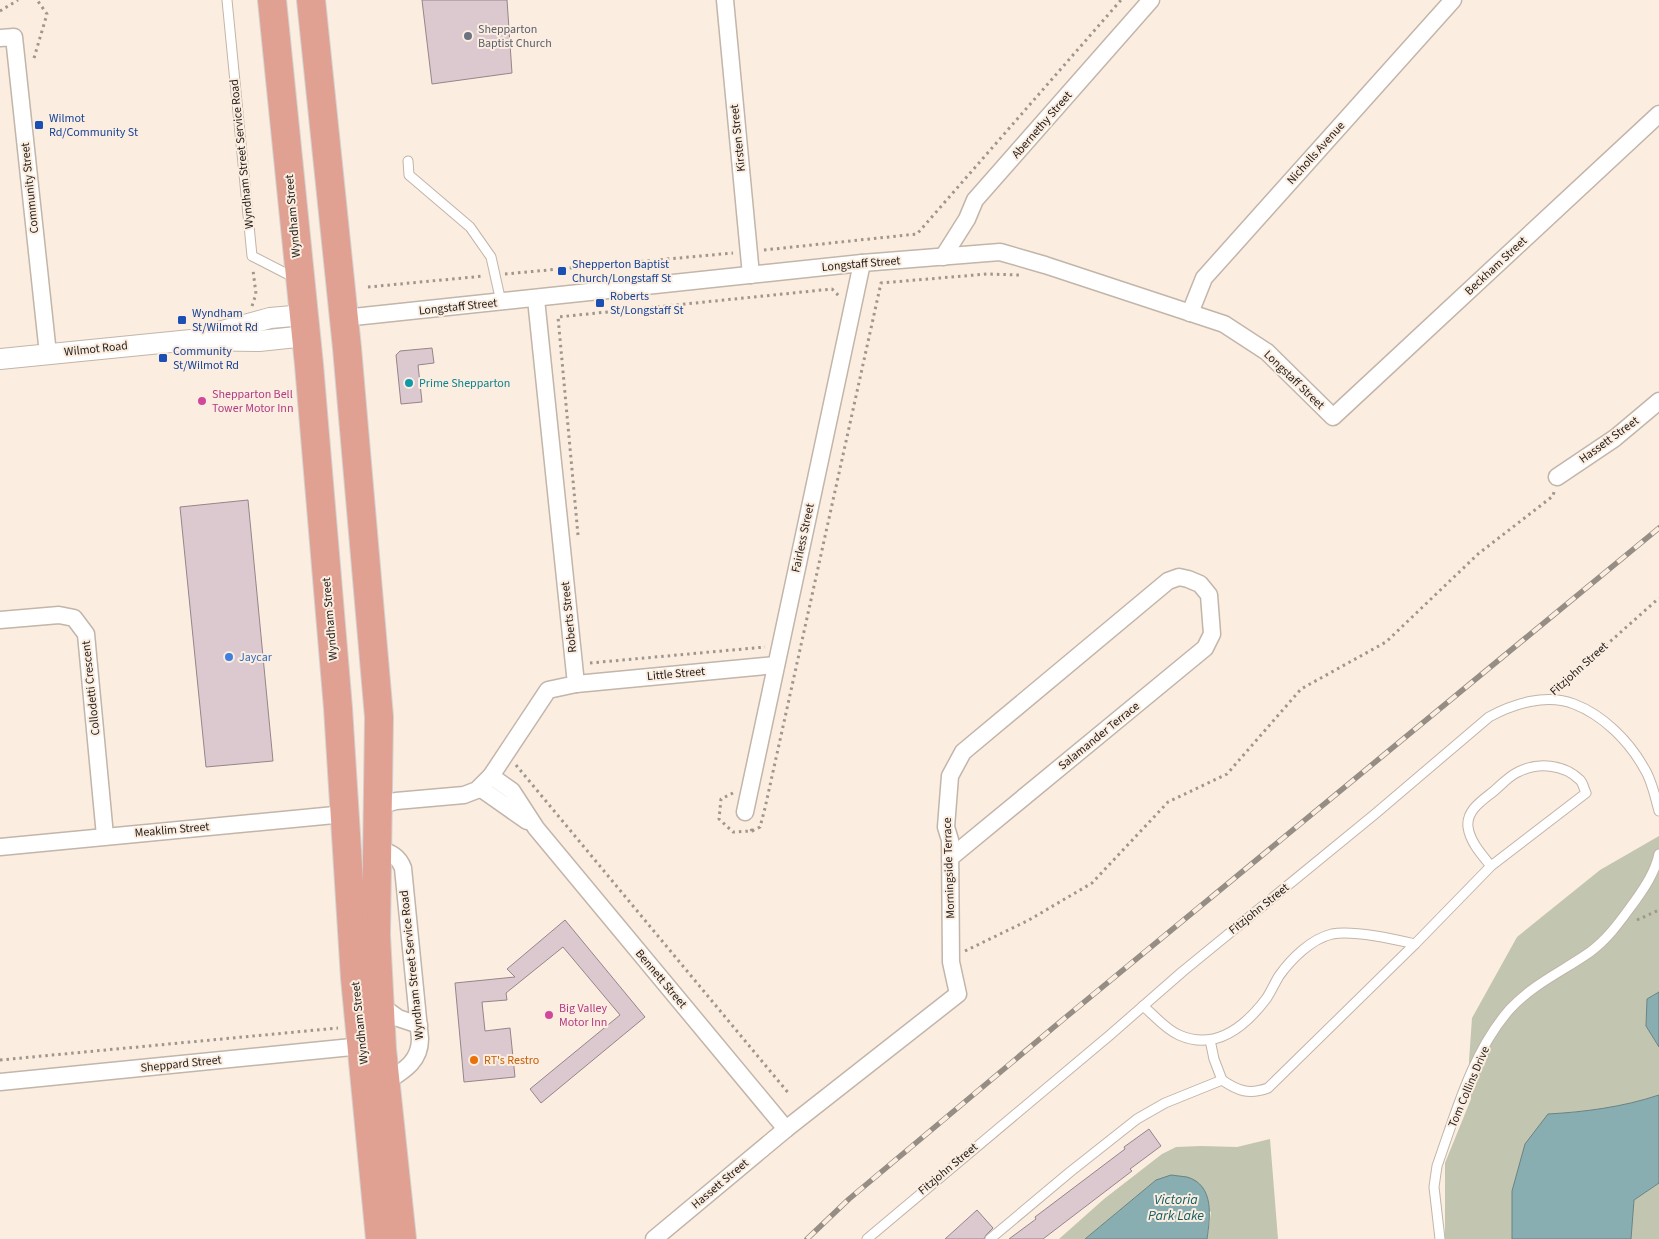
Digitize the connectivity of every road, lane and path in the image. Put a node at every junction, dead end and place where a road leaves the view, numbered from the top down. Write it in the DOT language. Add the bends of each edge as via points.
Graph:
graph roads {
  1 [pos="18,0"];
  2 [pos="37,0"];
  3 [pos="227,0"];
  4 [pos="272,0"];
  5 [pos="311,0"];
  6 [pos="725,0"];
  7 [pos="1121,0"];
  8 [pos="1152,0"];
  9 [pos="1453,0"];
  10 [pos="0,10"];
  11 [pos="0,38"];
  12 [pos="34,66"];
  13 [pos="1659,114"];
  14 [pos="408,161"];
  15 [pos="750,252"];
  16 [pos="252,256"];
  17 [pos="943,257"];
  18 [pos="862,263"];
  19 [pos="494,275"];
  20 [pos="751,275"];
  21 [pos="1028,278"];
  22 [pos="299,280"];
  23 [pos="368,287"];
  24 [pos="842,298"];
  25 [pos="536,299"];
  26 [pos="500,302"];
  27 [pos="1190,313"];
  28 [pos="344,318"];
  29 [pos="305,326"];
  30 [pos="237,327"];
  31 [pos="191,340"];
  32 [pos="48,354"];
  33 [pos="0,358"];
  34 [pos="1659,401"];
  35 [pos="1333,417"];
  36 [pos="1557,476"];
  37 [pos="578,536"];
  38 [pos="1209,595"];
  39 [pos="1659,598"];
  40 [pos="0,620"];
  41 [pos="589,654"];
  42 [pos="770,665"];
  43 [pos="576,684"];
  44 [pos="1544,701"];
  45 [pos="515,764"];
  46 [pos="485,782"];
  47 [pos="735,792"];
  48 [pos="379,806"];
  49 [pos="1659,811"];
  50 [pos="744,812"];
  51 [pos="344,814"];
  52 [pos="752,831"];
  53 [pos="105,836"];
  54 [pos="0,847"];
  55 [pos="377,848"];
  56 [pos="1659,854"];
  57 [pos="950,858"];
  58 [pos="1491,866"];
  59 [pos="1415,944"];
  60 [pos="951,962"];
  61 [pos="380,1005"];
  62 [pos="1143,1006"];
  63 [pos="419,1025"];
  64 [pos="338,1028"];
  65 [pos="1210,1040"];
  66 [pos="362,1046"];
  67 [pos="0,1060"];
  68 [pos="1222,1080"];
  69 [pos="0,1082"];
  70 [pos="386,1082"];
  71 [pos="790,1095"];
  72 [pos="786,1129"];
  73 [pos="380,1239"];
  74 [pos="402,1239"];
  75 [pos="654,1239"];
  76 [pos="867,1239"];
  77 [pos="990,1239"];
  78 [pos="1440,1239"];
  1 -- 10 [label="path"];
  2 -- 12 [label="path" via="47,14"];
  3 -- 16 [label="lane, Wyndham Street Service Road"];
  4 -- 22 [label="highway, Wyndham Street"];
  5 -- 28 [label="highway, Wyndham Street"];
  6 -- 15 [label="street, Kirsten Street"];
  7 -- 15 [label="path" via="916,234"];
  8 -- 17 [label="street, Abernethy Street" via="975,200"];
  9 -- 27 [label="street, Nicholls Avenue" via="1204,278"];
  11 -- 32 [label="street, Community Street" via="14,37"];
  13 -- 35 [label="street, Beckham Street"];
  14 -- 19 [label="lane" via="409,175 470,227 491,257"];
  15 -- 19 [label="path"];
  15 -- 20 [label="street, Kirsten Street"];
  16 -- 22 [label="lane"];
  16 -- 30 [label="path" via="256,294"];
  17 -- 18 [label="street, Longstaff Street"];
  17 -- 27 [label="street, Longstaff Street" via="1000,252"];
  18 -- 20 [label="street, Longstaff Street"];
  18 -- 42 [label="street, Fairless Street"];
  19 -- 23 [label="path"];
  19 -- 26 [label="lane"];
  20 -- 25 [label="street, Longstaff Street"];
  21 -- 52 [label="path" via="987,274 881,283 765,808 760,827"];
  22 -- 29 [label="highway, Wyndham Street"];
  24 -- 37 [label="path" via="832,289 558,317"];
  25 -- 26 [label="street, Longstaff Street"];
  25 -- 43 [label="street, Roberts Street"];
  26 -- 28 [label="street, Longstaff Street"];
  27 -- 35 [label="street, Longstaff Street" via="1224,324 1267,352"];
  28 -- 29 [label="highway"];
  28 -- 48 [label="highway, Wyndham Street" via="379,717"];
  29 -- 30 [label="street, Wilmot Road" via="270,318"];
  29 -- 31 [label="street, Wilmot Road" via="259,341"];
  29 -- 51 [label="highway, Wyndham Street"];
  30 -- 31 [label="street, Wilmot Road"];
  31 -- 32 [label="street, Wilmot Road"];
  32 -- 33 [label="street, Wilmot Road"];
  34 -- 36 [label="street, Hassett Street" via="1615,438"];
  36 -- 60 [label="path" via="1553,496 1478,554 1386,642 1301,689 1227,774 1168,802 1092,883 1029,920 967,950"];
  38 -- 57 [label="street, Salamander Terrace" via="1212,634 1205,648"];
  38 -- 57 [label="street, Morningside Terrace" via="1200,584 1178,577 1168,581 963,752 950,776 946,828"];
  39 -- 44 [label="path, Fitzjohn Street"];
  40 -- 53 [label="street, Collodetti Crescent" via="59,615 74,618 86,634"];
  41 -- 42 [label="path" via="590,664 767,647"];
  42 -- 43 [label="street, Little Street"];
  42 -- 50 [label="street, Fairless Street"];
  43 -- 46 [label="street" via="548,690"];
  44 -- 49 [label="lane" via="1573,703 1616,732 1646,769"];
  44 -- 62 [label="lane, Fitzjohn Street" via="1514,705 1489,718"];
  45 -- 71 [label="path"];
  46 -- 48 [label="street" via="464,796 396,801"];
  46 -- 72 [label="street, Bennett Street" via="512,791 536,828"];
  47 -- 52 [label="path" via="721,799 719,819 733,832"];
  48 -- 51 [label="highway"];
  48 -- 55 [label="highway, Wyndham Street"];
  50 -- 52 [label="path"];
  51 -- 53 [label="street, Meaklim Street"];
  51 -- 66 [label="highway, Wyndham Street"];
  53 -- 54 [label="street, Meaklim Street"];
  55 -- 61 [label="highway, Wyndham Street" via="376,935"];
  55 -- 63 [label="street, Wyndham Street Service Road" via="394,854 403,868"];
  56 -- 78 [label="lane, Tom Collins Drive" via="1653,873 1615,929 1590,952 1540,982 1524,996 1482,1050 1438,1166 1434,1187"];
  57 -- 60 [label="street, Morningside Terrace"];
  58 -- 58 [label="lane" via="1470,836 1469,816 1476,806 1516,772 1529,768 1558,767 1581,781 1586,793"];
  58 -- 59 [label="lane"];
  59 -- 65 [label="lane" via="1348,933 1316,940 1298,954 1245,1022 1223,1037"];
  59 -- 68 [label="lane" via="1268,1088 1255,1093"];
  60 -- 72 [label="street, Morningside Terrace" via="958,994"];
  61 -- 63 [label="street" via="398,1018"];
  61 -- 70 [label="highway, Wyndham Street"];
  62 -- 65 [label="lane" via="1177,1034"];
  62 -- 76 [label="lane, Fitzjohn Street"];
  63 -- 70 [label="street, Wyndham Street Service Road" via="417,1056 406,1070"];
  64 -- 67 [label="path"];
  65 -- 68 [label="lane"];
  66 -- 69 [label="street, Sheppard Street"];
  66 -- 73 [label="highway, Wyndham Street"];
  68 -- 77 [label="lane" via="1137,1118"];
  70 -- 74 [label="highway, Wyndham Street"];
  72 -- 75 [label="street, Hassett Street"];
}
